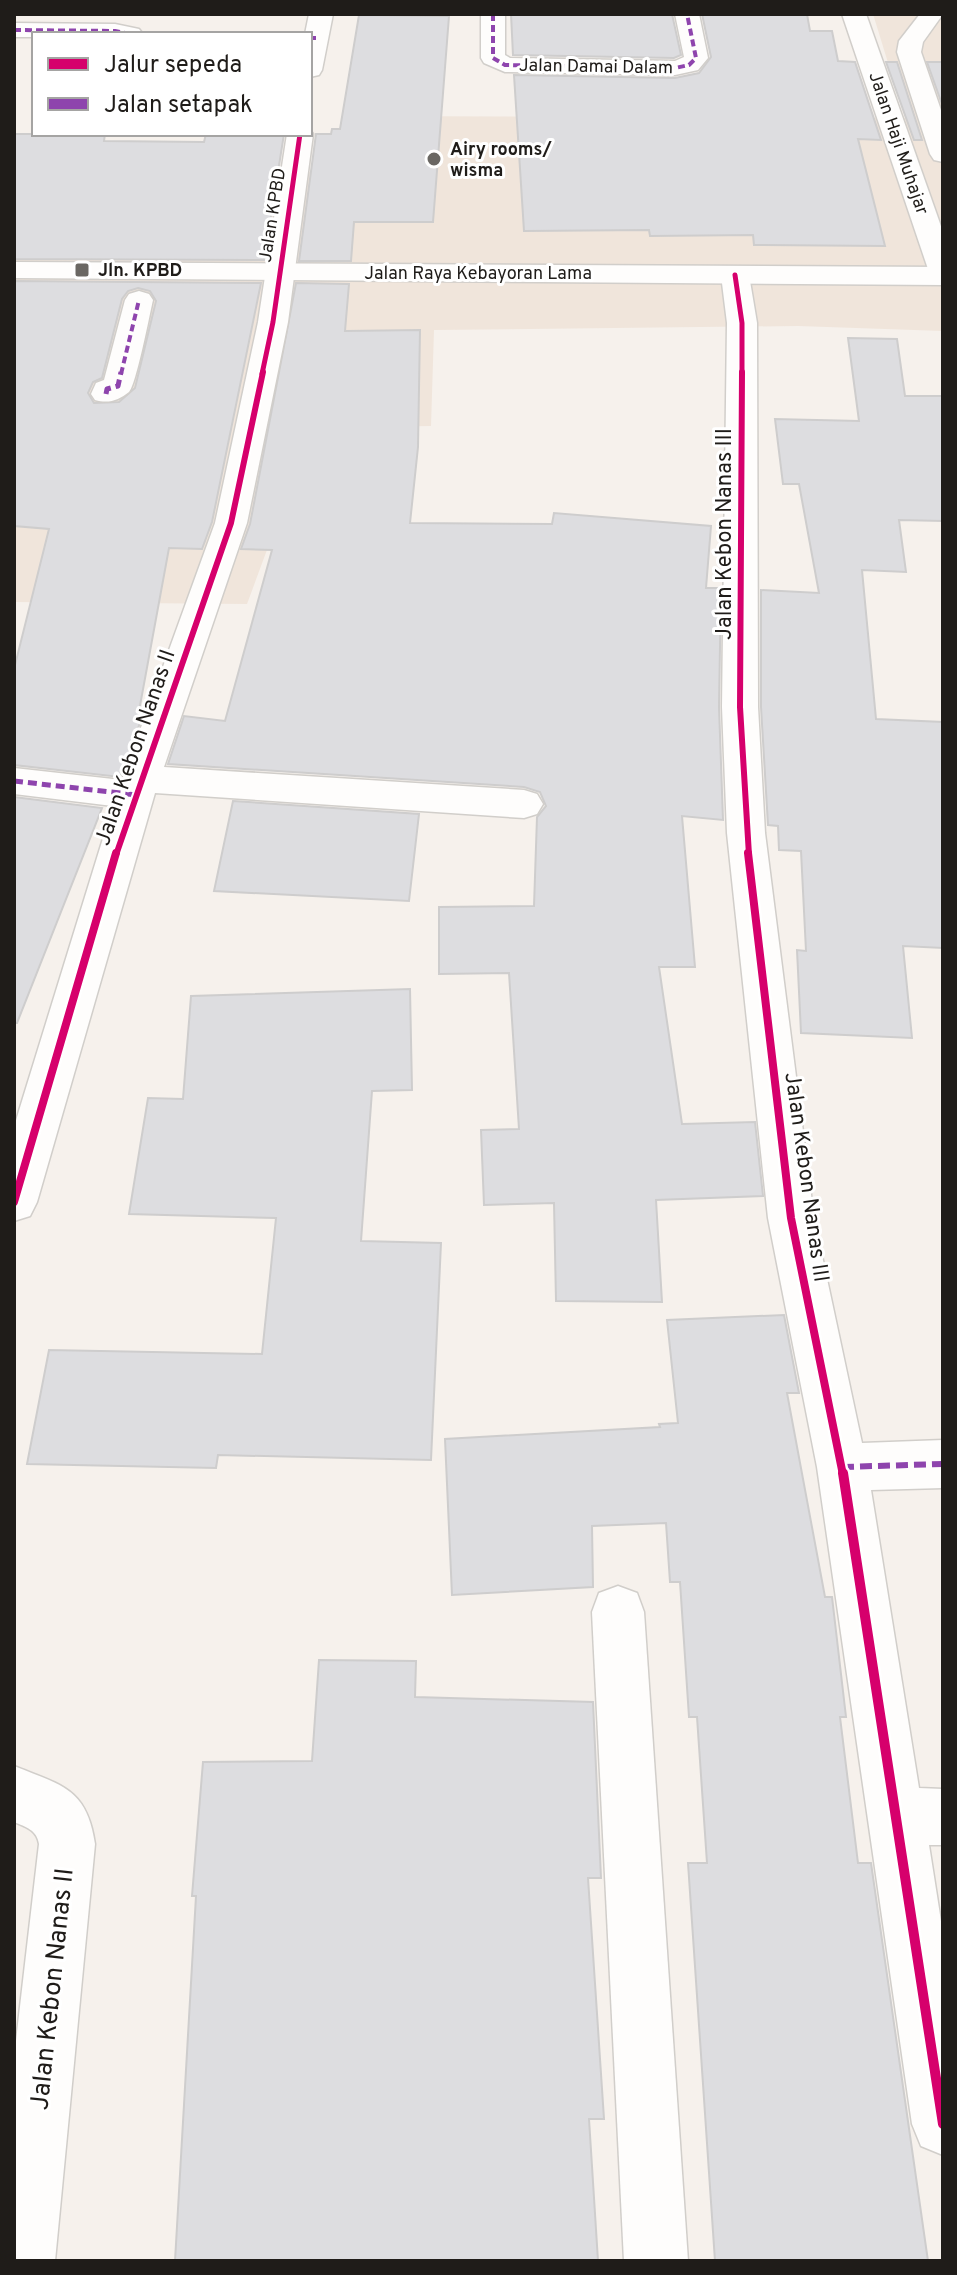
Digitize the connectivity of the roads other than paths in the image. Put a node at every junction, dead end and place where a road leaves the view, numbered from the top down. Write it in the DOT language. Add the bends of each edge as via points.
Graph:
graph roads {
  1 [pos="493,14"];
  2 [pos="687,14"];
  3 [pos="854,14"];
  4 [pos="932,14"];
  5 [pos="943,15"];
  6 [pos="14,30"];
  7 [pos="316,30"];
  8 [pos="120,32"];
  9 [pos="312,57"];
  10 [pos="300,136"];
  11 [pos="943,154"];
  12 [pos="14,270"];
  13 [pos="383,272"];
  14 [pos="943,274"];
  15 [pos="277,294"];
  16 [pos="739,296"];
  17 [pos="108,300"];
  18 [pos="139,300"];
  19 [pos="170,300"];
  20 [pos="380,302"];
  21 [pos="106,394"];
  22 [pos="14,781"];
  23 [pos="140,787"];
  24 [pos="524,804"];
  25 [pos="14,1202"];
  26 [pos="943,1464"];
  27 [pos="842,1467"];
  28 [pos="618,1612"];
  29 [pos="14,1794"];
  30 [pos="920,1817"];
  31 [pos="943,2124"];
  32 [pos="23,2261"];
  33 [pos="656,2261"];
  1 -- 2 [label="street, Jalan Damai Dalam" via="493,58 505,65 675,68 696,58"];
  3 -- 14 [label="street, Jalan Haji Muhajar"];
  4 -- 5 [label="street"];
  4 -- 11 [label="street" via="909,52"];
  6 -- 8 [label="street"];
  7 -- 9 [label="street"];
  10 -- 15 [label="street, Jalan KPBD"];
  12 -- 15 [label="street, Jalan Raya Kebayoran Lama"];
  13 -- 15 [label="street, Jalan Raya Kebayoran Lama"];
  13 -- 16 [label="street, Jalan Raya Kebayoran Lama"];
  13 -- 20 [label="street"];
  14 -- 16 [label="street, Jalan Raya Kebayoran Lama"];
  15 -- 23 [label="street, Jalan Kebon Nanas II" via="231,523"];
  16 -- 27 [label="street, Jalan Kebon Nanas III" via="740,707 746,833 791,1218"];
  17 -- 18 [label="street"];
  18 -- 19 [label="street"];
  18 -- 21 [label="street" via="118,386"];
  22 -- 23 [label="street"];
  23 -- 24 [label="street"];
  23 -- 25 [label="street, Jalan Kebon Nanas II" via="117,848"];
  26 -- 27 [label="street"];
  27 -- 30 [label="street, Jalan Kebon Nanas III"];
  28 -- 33 [label="street"];
  29 -- 32 [label="street, Jalan Kebon Nanas II" via="49,1808 64,1823 67,1844"];
  30 -- 31 [label="street, Jalan Kebon Nanas III"];
}
